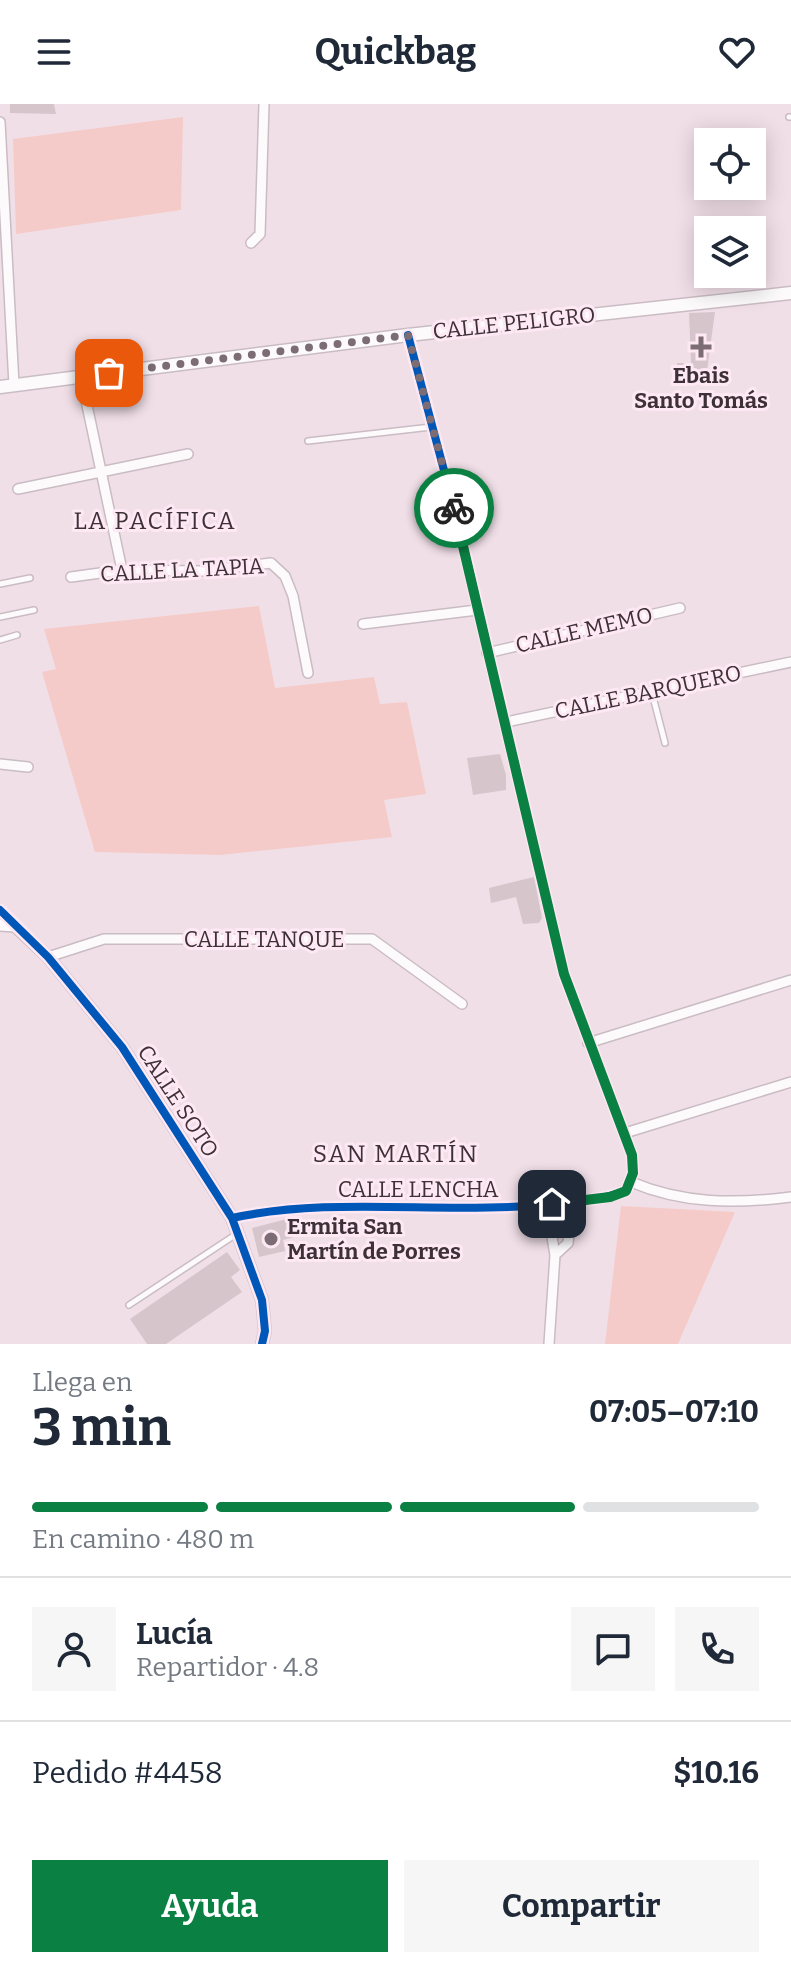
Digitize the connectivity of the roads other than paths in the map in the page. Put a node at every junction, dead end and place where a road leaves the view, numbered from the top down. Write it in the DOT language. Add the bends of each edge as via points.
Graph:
graph roads {
  1 [pos="264,104"];
  2 [pos="1,122"];
  3 [pos="251,243"];
  4 [pos="791,293"];
  5 [pos="408,335"];
  6 [pos="81,377"];
  7 [pos="14,385"];
  8 [pos="0,387"];
  9 [pos="431,427"];
  10 [pos="308,441"];
  11 [pos="188,454"];
  12 [pos="102,470"];
  13 [pos="18,489"];
  14 [pos="122,570"];
  15 [pos="71,577"];
  16 [pos="30,578"];
  17 [pos="0,584"];
  18 [pos="680,608"];
  19 [pos="34,610"];
  20 [pos="477,610"];
  21 [pos="0,617"];
  22 [pos="363,624"];
  23 [pos="17,635"];
  24 [pos="0,640"];
  25 [pos="487,653"];
  26 [pos="790,660"];
  27 [pos="308,673"];
  28 [pos="652,692"];
  29 [pos="506,722"];
  30 [pos="665,743"];
  31 [pos="0,764"];
  32 [pos="28,767"];
  33 [pos="0,910"];
  34 [pos="0,925"];
  35 [pos="15,926"];
  36 [pos="48,957"];
  37 [pos="791,980"];
  38 [pos="462,1004"];
  39 [pos="588,1043"];
  40 [pos="791,1082"];
  41 [pos="625,1133"];
  42 [pos="631,1182"];
  43 [pos="791,1197"];
  44 [pos="572,1201"];
  45 [pos="552,1204"];
  46 [pos="232,1218"];
  47 [pos="239,1233"];
  48 [pos="555,1255"];
  49 [pos="129,1305"];
  50 [pos="262,1344"];
  51 [pos="549,1344"];
  1 -- 3 [label="street" via="260,234"];
  2 -- 7 [label="street"];
  4 -- 5 [label="main road, CALLE PELIGRO"];
  5 -- 6 [label="main road, CALLE PELIGRO"];
  5 -- 9 [label="street"];
  6 -- 7 [label="main road, CALLE PELIGRO"];
  6 -- 12 [label="street"];
  7 -- 8 [label="main road, CALLE PELIGRO"];
  9 -- 10 [label="lane"];
  9 -- 20 [label="street"];
  11 -- 12 [label="street"];
  12 -- 13 [label="street"];
  12 -- 14 [label="street"];
  14 -- 15 [label="street, CALLE LA TAPIA"];
  14 -- 27 [label="street, CALLE LA TAPIA" via="202,571 271,563 285,576 293,596"];
  16 -- 17 [label="lane"];
  18 -- 25 [label="street, CALLE MEMO"];
  19 -- 21 [label="lane"];
  20 -- 22 [label="street"];
  20 -- 25 [label="street"];
  23 -- 24 [label="lane"];
  25 -- 29 [label="street"];
  26 -- 28 [label="street, CALLE BARQUERO"];
  28 -- 29 [label="street, CALLE BARQUERO"];
  28 -- 30 [label="lane"];
  29 -- 39 [label="street" via="564,974"];
  31 -- 32 [label="street"];
  33 -- 35 [label="street, CALLE SOTO"];
  34 -- 35 [label="street"];
  35 -- 36 [label="street, CALLE SOTO"];
  36 -- 38 [label="street, CALLE TANQUE" via="104,939 372,939"];
  36 -- 46 [label="street, CALLE SOTO" via="122,1047"];
  37 -- 39 [label="street"];
  39 -- 41 [label="street"];
  40 -- 41 [label="street"];
  41 -- 42 [label="street" via="632,1155"];
  42 -- 43 [label="street" via="693,1200"];
  42 -- 44 [label="street, CALLE LENCHA" via="626,1191 610,1197"];
  44 -- 45 [label="street, CALLE LENCHA"];
  44 -- 48 [label="street" via="568,1243"];
  45 -- 46 [label="street, CALLE LENCHA" via="472,1210 339,1206 272,1209"];
  45 -- 48 [label="street"];
  46 -- 47 [label="street, CALLE SOTO"];
  47 -- 49 [label="lane"];
  47 -- 50 [label="street, CALLE SOTO" via="262,1300"];
  48 -- 51 [label="street"];
}
